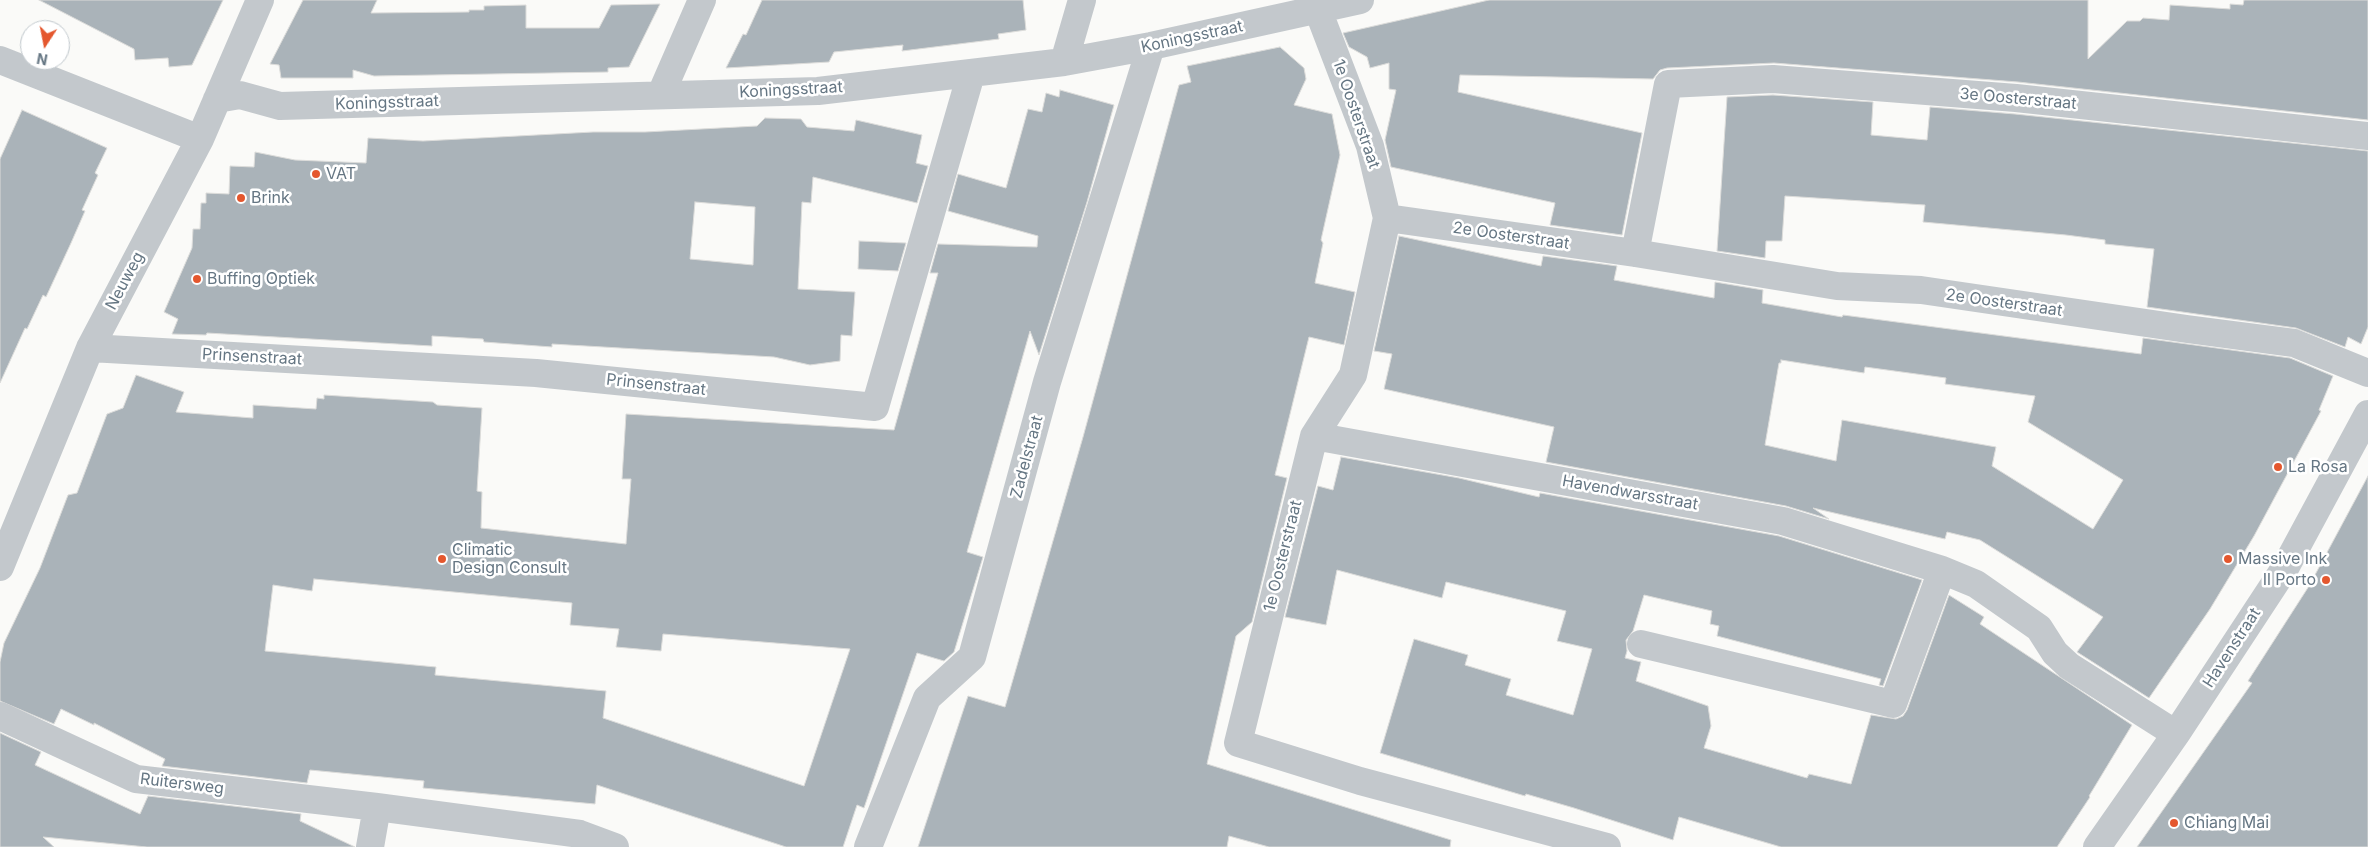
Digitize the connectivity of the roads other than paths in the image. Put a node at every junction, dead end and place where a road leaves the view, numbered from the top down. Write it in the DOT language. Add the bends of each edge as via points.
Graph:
graph roads {
  1 [pos="260,0"];
  2 [pos="702,0"];
  3 [pos="1082,0"];
  4 [pos="1360,0"];
  5 [pos="1318,10"];
  6 [pos="1150,46"];
  7 [pos="0,60"];
  8 [pos="1064,62"];
  9 [pos="972,74"];
  10 [pos="661,94"];
  11 [pos="217,99"];
  12 [pos="2368,136"];
  13 [pos="200,138"];
  14 [pos="1387,218"];
  15 [pos="1635,254"];
  16 [pos="90,348"];
  17 [pos="2368,373"];
  18 [pos="2368,414"];
  19 [pos="1314,436"];
  20 [pos="0,567"];
  21 [pos="1942,570"];
  22 [pos="1641,644"];
  23 [pos="0,716"];
  24 [pos="2176,734"];
  25 [pos="377,807"];
  26 [pos="370,847"];
  27 [pos="615,847"];
  28 [pos="868,847"];
  29 [pos="1607,847"];
  30 [pos="2097,847"];
  1 -- 11 [label="street, Neuweg"];
  2 -- 10 [label="street"];
  3 -- 8 [label="street"];
  4 -- 5 [label="street, Koningsstraat"];
  5 -- 6 [label="street, Koningsstraat"];
  5 -- 14 [label="street, 1e Oosterstraat" via="1370,146"];
  6 -- 8 [label="street, Koningsstraat"];
  6 -- 28 [label="street, Zadelstraat" via="1047,382 972,658 927,698"];
  7 -- 13 [label="street"];
  8 -- 9 [label="street, Koningsstraat"];
  9 -- 10 [label="street, Koningsstraat" via="818,91"];
  9 -- 16 [label="street, Prinsenstraat" via="876,408 536,373"];
  10 -- 11 [label="street, Koningsstraat" via="280,106 240,95"];
  11 -- 13 [label="street, Neuweg"];
  12 -- 15 [label="street, 3e Oosterstraat" via="2016,98 1773,79 1668,84"];
  13 -- 16 [label="street, Neuweg"];
  14 -- 15 [label="street, 2e Oosterstraat"];
  14 -- 19 [label="street, 1e Oosterstraat" via="1352,374"];
  15 -- 17 [label="street, 2e Oosterstraat" via="1836,286 1921,290 2294,343"];
  16 -- 20 [label="street, Neuweg"];
  18 -- 24 [label="street, Havenstraat" via="2285,568"];
  19 -- 21 [label="street, Havendwarsstraat" via="1783,521"];
  19 -- 29 [label="street, 1e Oosterstraat" via="1238,743 1360,781"];
  21 -- 22 [label="street" via="1893,704"];
  21 -- 24 [label="street, Havendwarsstraat" via="1976,584 2031,622 2069,666"];
  23 -- 25 [label="street, Ruitersweg" via="136,779"];
  24 -- 30 [label="street, Havenstraat"];
  25 -- 26 [label="street"];
  25 -- 27 [label="street, Ruitersweg" via="580,834"];
}
